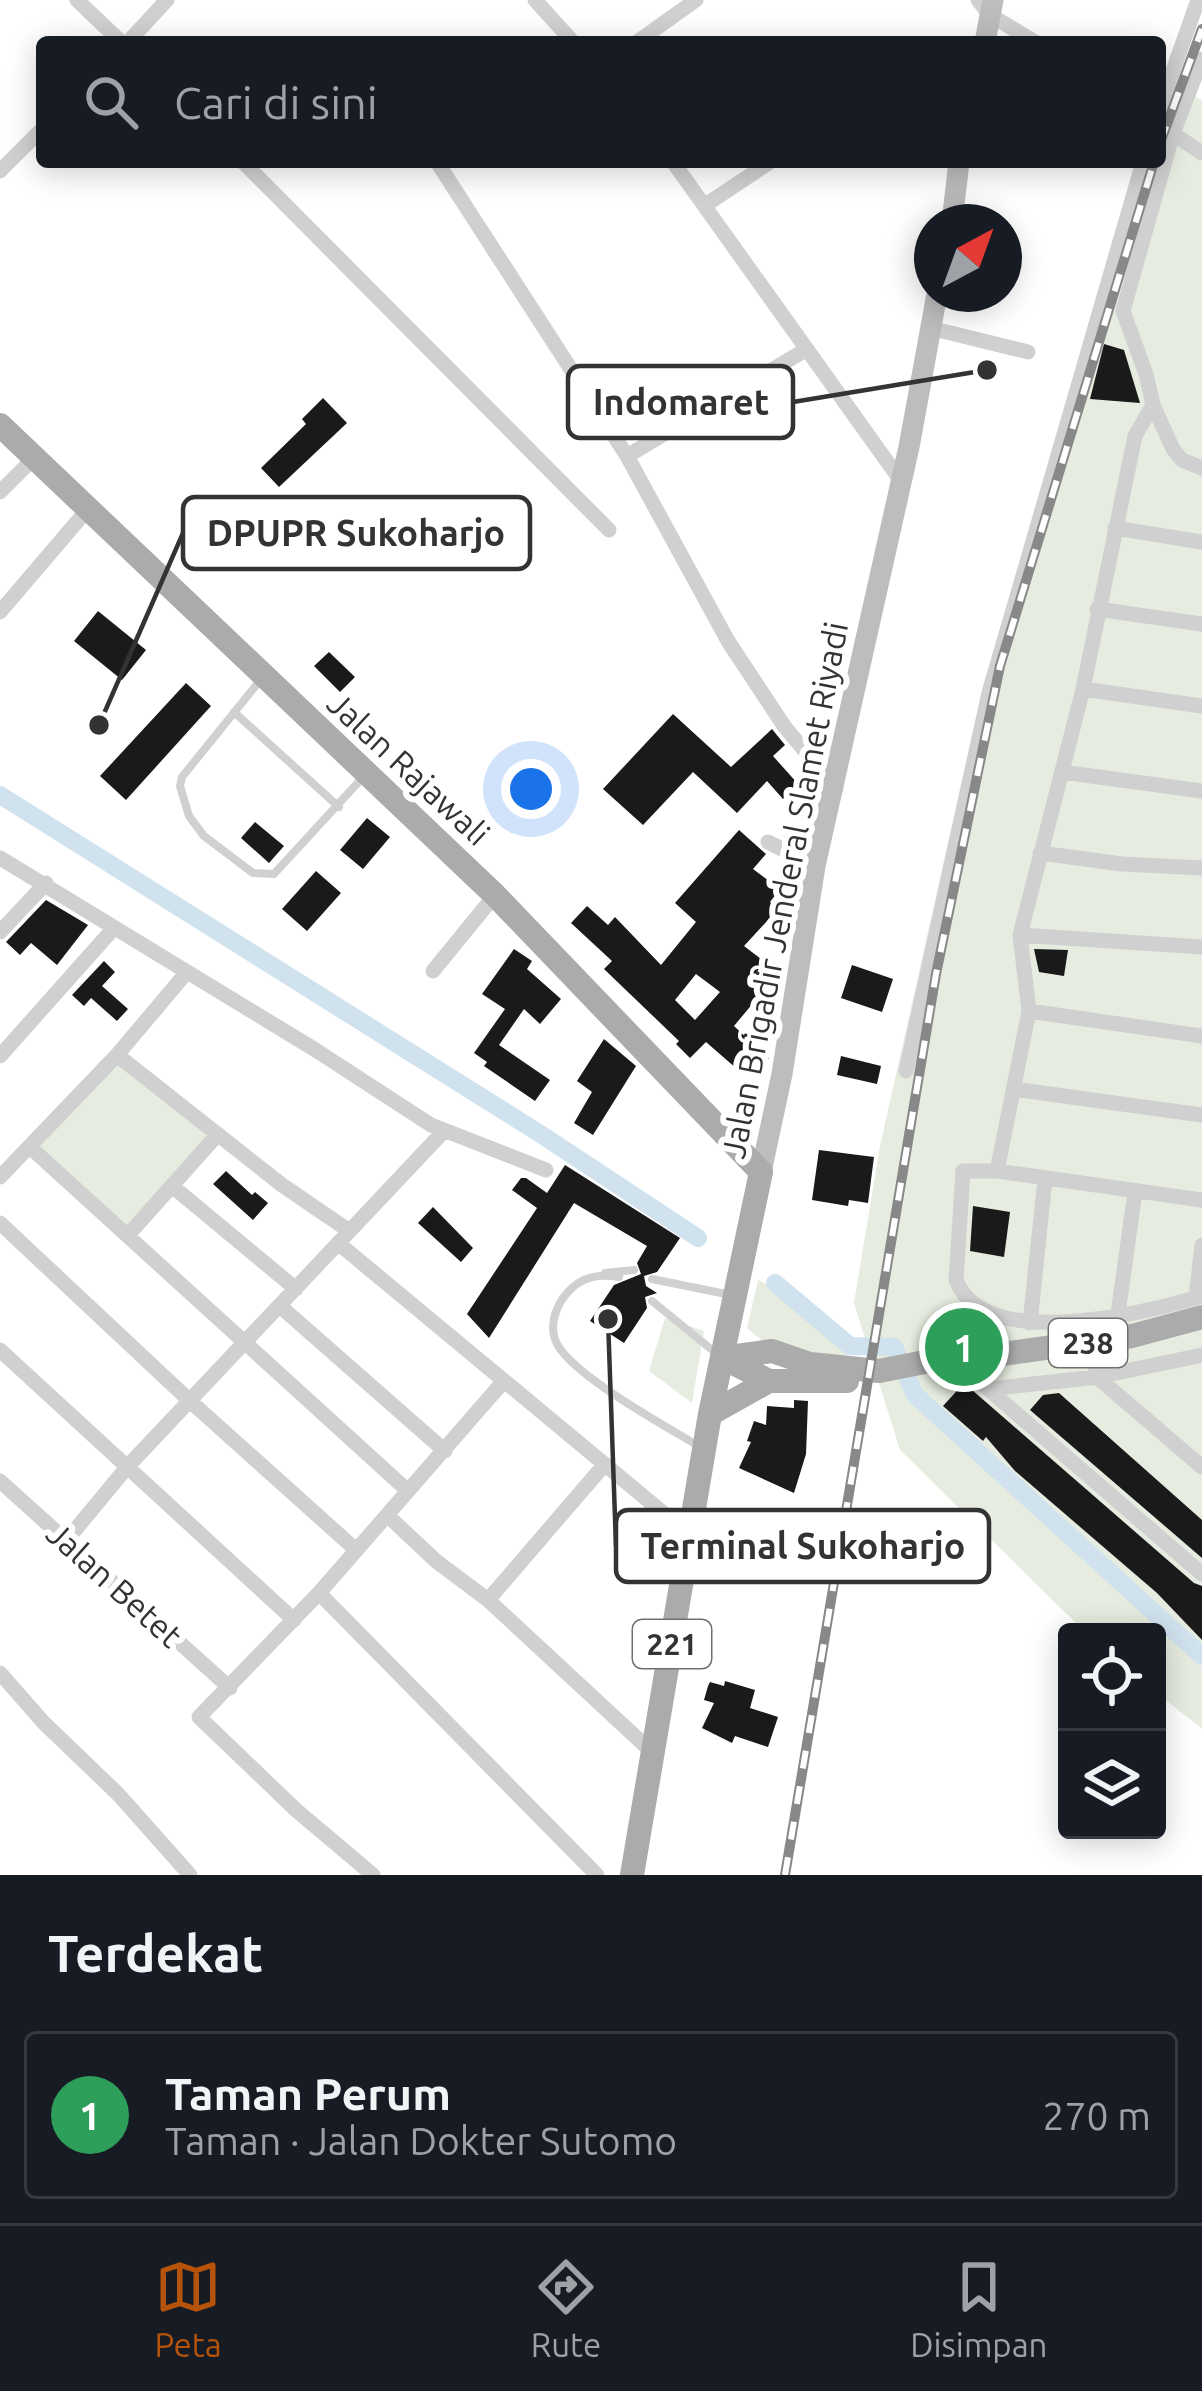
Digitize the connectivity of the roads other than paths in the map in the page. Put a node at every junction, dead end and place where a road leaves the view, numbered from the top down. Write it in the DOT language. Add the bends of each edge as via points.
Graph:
graph roads {
  1 [pos="77,0"];
  2 [pos="167,0"];
  3 [pos="535,0"];
  4 [pos="696,0"];
  5 [pos="1198,0"];
  6 [pos="987,5"];
  7 [pos="117,36"];
  8 [pos="130,36"];
  9 [pos="568,36"];
  10 [pos="645,36"];
  11 [pos="985,36"];
  12 [pos="1027,36"];
  13 [pos="1202,59"];
  14 [pos="1166,90"];
  15 [pos="1167,129"];
  16 [pos="36,135"];
  17 [pos="1202,153"];
  18 [pos="249,168"];
  19 [pos="441,168"];
  20 [pos="678,168"];
  21 [pos="761,168"];
  22 [pos="958,168"];
  23 [pos="1142,168"];
  24 [pos="1158,168"];
  25 [pos="0,171"];
  26 [pos="706,204"];
  27 [pos="954,204"];
  28 [pos="934,312"];
  29 [pos="931,328"];
  30 [pos="807,349"];
  31 [pos="1028,352"];
  32 [pos="1153,405"];
  33 [pos="0,425"];
  34 [pos="627,456"];
  35 [pos="33,459"];
  36 [pos="1202,468"];
  37 [pos="901,481"];
  38 [pos="0,492"];
  39 [pos="88,509"];
  40 [pos="1115,528"];
  41 [pos="608,530"];
  42 [pos="1202,542"];
  43 [pos="1097,609"];
  44 [pos="0,612"];
  45 [pos="1202,624"];
  46 [pos="262,677"];
  47 [pos="1083,689"];
  48 [pos="1202,706"];
  49 [pos="234,712"];
  50 [pos="368,772"];
  51 [pos="1062,772"];
  52 [pos="836,788"];
  53 [pos="1202,791"];
  54 [pos="339,807"];
  55 [pos="768,842"];
  56 [pos="1040,853"];
  57 [pos="0,858"];
  58 [pos="1201,863"];
  59 [pos="815,866"];
  60 [pos="46,883"];
  61 [pos="495,895"];
  62 [pos="114,928"];
  63 [pos="0,932"];
  64 [pos="1020,935"];
  65 [pos="1202,947"];
  66 [pos="433,971"];
  67 [pos="187,972"];
  68 [pos="1029,1011"];
  69 [pos="1202,1036"];
  70 [pos="117,1055"];
  71 [pos="0,1056"];
  72 [pos="906,1071"];
  73 [pos="1013,1089"];
  74 [pos="1202,1115"];
  75 [pos="444,1131"];
  76 [pos="218,1134"];
  77 [pos="31,1148"];
  78 [pos="546,1169"];
  79 [pos="997,1171"];
  80 [pos="761,1172"];
  81 [pos="0,1177"];
  82 [pos="1045,1179"];
  83 [pos="172,1186"];
  84 [pos="1135,1192"];
  85 [pos="1202,1200"];
  86 [pos="0,1223"];
  87 [pos="129,1234"];
  88 [pos="343,1237"];
  89 [pos="1202,1245"];
  90 [pos="634,1270"];
  91 [pos="596,1275"];
  92 [pos="619,1277"];
  93 [pos="652,1279"];
  94 [pos="296,1289"];
  95 [pos="733,1295"];
  96 [pos="652,1301"];
  97 [pos="1200,1304"];
  98 [pos="281,1307"];
  99 [pos="1118,1314"];
  100 [pos="728,1322"];
  101 [pos="1030,1323"];
  102 [pos="1167,1327"];
  103 [pos="1091,1342"];
  104 [pos="245,1344"];
  105 [pos="0,1350"];
  106 [pos="772,1351"];
  107 [pos="1202,1355"];
  108 [pos="1179,1357"];
  109 [pos="723,1358"];
  110 [pos="957,1361"];
  111 [pos="880,1376"];
  112 [pos="1097,1377"];
  113 [pos="769,1381"];
  114 [pos="503,1382"];
  115 [pos="988,1389"];
  116 [pos="190,1402"];
  117 [pos="710,1414"];
  118 [pos="445,1450"];
  119 [pos="704,1450"];
  120 [pos="605,1464"];
  121 [pos="128,1466"];
  122 [pos="1202,1467"];
  123 [pos="0,1481"];
  124 [pos="408,1491"];
  125 [pos="387,1515"];
  126 [pos="691,1536"];
  127 [pos="66,1541"];
  128 [pos="355,1550"];
  129 [pos="1202,1574"];
  130 [pos="319,1593"];
  131 [pos="488,1600"];
  132 [pos="294,1619"];
  133 [pos="0,1673"];
  134 [pos="230,1688"];
  135 [pos="652,1752"];
  136 [pos="190,1875"];
  137 [pos="373,1875"];
  138 [pos="597,1875"];
  139 [pos="632,1875"];
  1 -- 7 [label="street"];
  2 -- 8 [label="street"];
  3 -- 9 [label="street"];
  4 -- 10 [label="street"];
  5 -- 14 [label="street"];
  6 -- 11 [label="main road"];
  6 -- 12 [label="street"];
  13 -- 15 [label="street"];
  15 -- 17 [label="street"];
  16 -- 25 [label="street"];
  18 -- 41 [label="street"];
  19 -- 34 [label="street"];
  20 -- 26 [label="street"];
  21 -- 26 [label="street"];
  22 -- 27 [label="main road"];
  23 -- 72 [label="street" via="989,693"];
  24 -- 32 [label="street" via="1124,311"];
  26 -- 30 [label="street"];
  28 -- 29 [label="main road, Jalan Brigadir Jenderal Slamet Riyadi"];
  29 -- 31 [label="street"];
  29 -- 37 [label="main road, Jalan Brigadir Jenderal Slamet Riyadi"];
  30 -- 34 [label="street"];
  30 -- 37 [label="street"];
  32 -- 36 [label="street" via="1177,455"];
  32 -- 40 [label="street" via="1135,436"];
  33 -- 35 [label="main road, Jalan Rajawali"];
  34 -- 52 [label="street" via="728,641"];
  35 -- 38 [label="street"];
  35 -- 39 [label="main road, Jalan Rajawali"];
  37 -- 52 [label="main road, Jalan Brigadir Jenderal Slamet Riyadi"];
  39 -- 44 [label="street"];
  39 -- 46 [label="main road, Jalan Rajawali"];
  40 -- 42 [label="street"];
  40 -- 43 [label="street"];
  43 -- 45 [label="street"];
  43 -- 47 [label="street"];
  46 -- 49 [label="lane"];
  46 -- 50 [label="main road, Jalan Rajawali"];
  47 -- 48 [label="street"];
  47 -- 51 [label="street"];
  49 -- 54 [label="lane"];
  49 -- 54 [label="lane" via="182,777 181,800 204,836 253,873 274,874"];
  50 -- 54 [label="lane"];
  50 -- 61 [label="main road, Jalan Rajawali"];
  51 -- 53 [label="street"];
  51 -- 56 [label="street"];
  52 -- 59 [label="main road, Jalan Brigadir Jenderal Slamet Riyadi"];
  55 -- 59 [label="street"];
  56 -- 58 [label="street"];
  56 -- 64 [label="street"];
  57 -- 60 [label="street"];
  59 -- 80 [label="main road, Jalan Brigadir Jenderal Slamet Riyadi"];
  60 -- 62 [label="street"];
  60 -- 63 [label="street"];
  61 -- 66 [label="street"];
  61 -- 80 [label="main road, Jalan Rajawali"];
  62 -- 67 [label="street"];
  62 -- 71 [label="street"];
  64 -- 65 [label="street"];
  64 -- 68 [label="street"];
  67 -- 70 [label="street"];
  67 -- 75 [label="street"];
  68 -- 69 [label="street"];
  68 -- 73 [label="street"];
  70 -- 76 [label="street"];
  70 -- 77 [label="street"];
  73 -- 74 [label="street"];
  73 -- 79 [label="street"];
  75 -- 78 [label="street"];
  75 -- 88 [label="street"];
  76 -- 83 [label="street"];
  76 -- 88 [label="street"];
  77 -- 81 [label="street"];
  77 -- 87 [label="street"];
  79 -- 82 [label="street"];
  79 -- 101 [label="street" via="961,1175 956,1280 994,1316"];
  80 -- 95 [label="main road, Jalan Brigadir Jenderal Slamet Riyadi"];
  82 -- 84 [label="street"];
  82 -- 101 [label="street"];
  83 -- 87 [label="street"];
  83 -- 94 [label="street"];
  84 -- 85 [label="street"];
  84 -- 99 [label="street"];
  86 -- 116 [label="street"];
  87 -- 104 [label="street"];
  88 -- 94 [label="street"];
  88 -- 114 [label="street"];
  89 -- 97 [label="street"];
  90 -- 91 [label="lane"];
  91 -- 92 [label="lane"];
  91 -- 119 [label="lane" via="563,1297 556,1342 578,1367"];
  93 -- 95 [label="lane"];
  94 -- 98 [label="street"];
  95 -- 100 [label="main road, Jalan Brigadir Jenderal Slamet Riyadi"];
  96 -- 109 [label="lane"];
  97 -- 99 [label="street"];
  97 -- 102 [label="main road, 238"];
  98 -- 104 [label="street"];
  98 -- 118 [label="street"];
  99 -- 101 [label="street"];
  100 -- 106 [label="main road"];
  100 -- 109 [label="main road, Jalan Brigadir Jenderal Slamet Riyadi"];
  102 -- 103 [label="main road, 238"];
  102 -- 108 [label="street"];
  103 -- 110 [label="main road, 238"];
  103 -- 112 [label="street"];
  104 -- 116 [label="street"];
  104 -- 124 [label="street"];
  105 -- 121 [label="street"];
  106 -- 109 [label="main road, 238"];
  106 -- 111 [label="main road, 238"];
  107 -- 108 [label="street"];
  108 -- 112 [label="street"];
  109 -- 113 [label="main road, 238"];
  109 -- 117 [label="main road, 221"];
  110 -- 111 [label="main road, 238"];
  110 -- 115 [label="street"];
  111 -- 113 [label="main road, 238"];
  112 -- 115 [label="street"];
  112 -- 122 [label="street"];
  113 -- 117 [label="main road"];
  114 -- 118 [label="street"];
  114 -- 120 [label="street"];
  115 -- 129 [label="street"];
  116 -- 121 [label="street"];
  116 -- 128 [label="street"];
  117 -- 119 [label="main road, 221"];
  118 -- 124 [label="street"];
  119 -- 126 [label="main road, 221"];
  120 -- 126 [label="street"];
  120 -- 131 [label="street"];
  121 -- 127 [label="street"];
  121 -- 132 [label="street"];
  123 -- 127 [label="street, Jalan Betet"];
  124 -- 125 [label="street"];
  125 -- 128 [label="street"];
  125 -- 131 [label="street"];
  126 -- 135 [label="main road, 221"];
  127 -- 134 [label="street, Jalan Betet"];
  128 -- 130 [label="street"];
  130 -- 132 [label="street"];
  130 -- 138 [label="street"];
  131 -- 135 [label="street"];
  132 -- 134 [label="street"];
  133 -- 136 [label="street"];
  134 -- 137 [label="street" via="200,1722"];
  135 -- 139 [label="main road, 221"];
}
